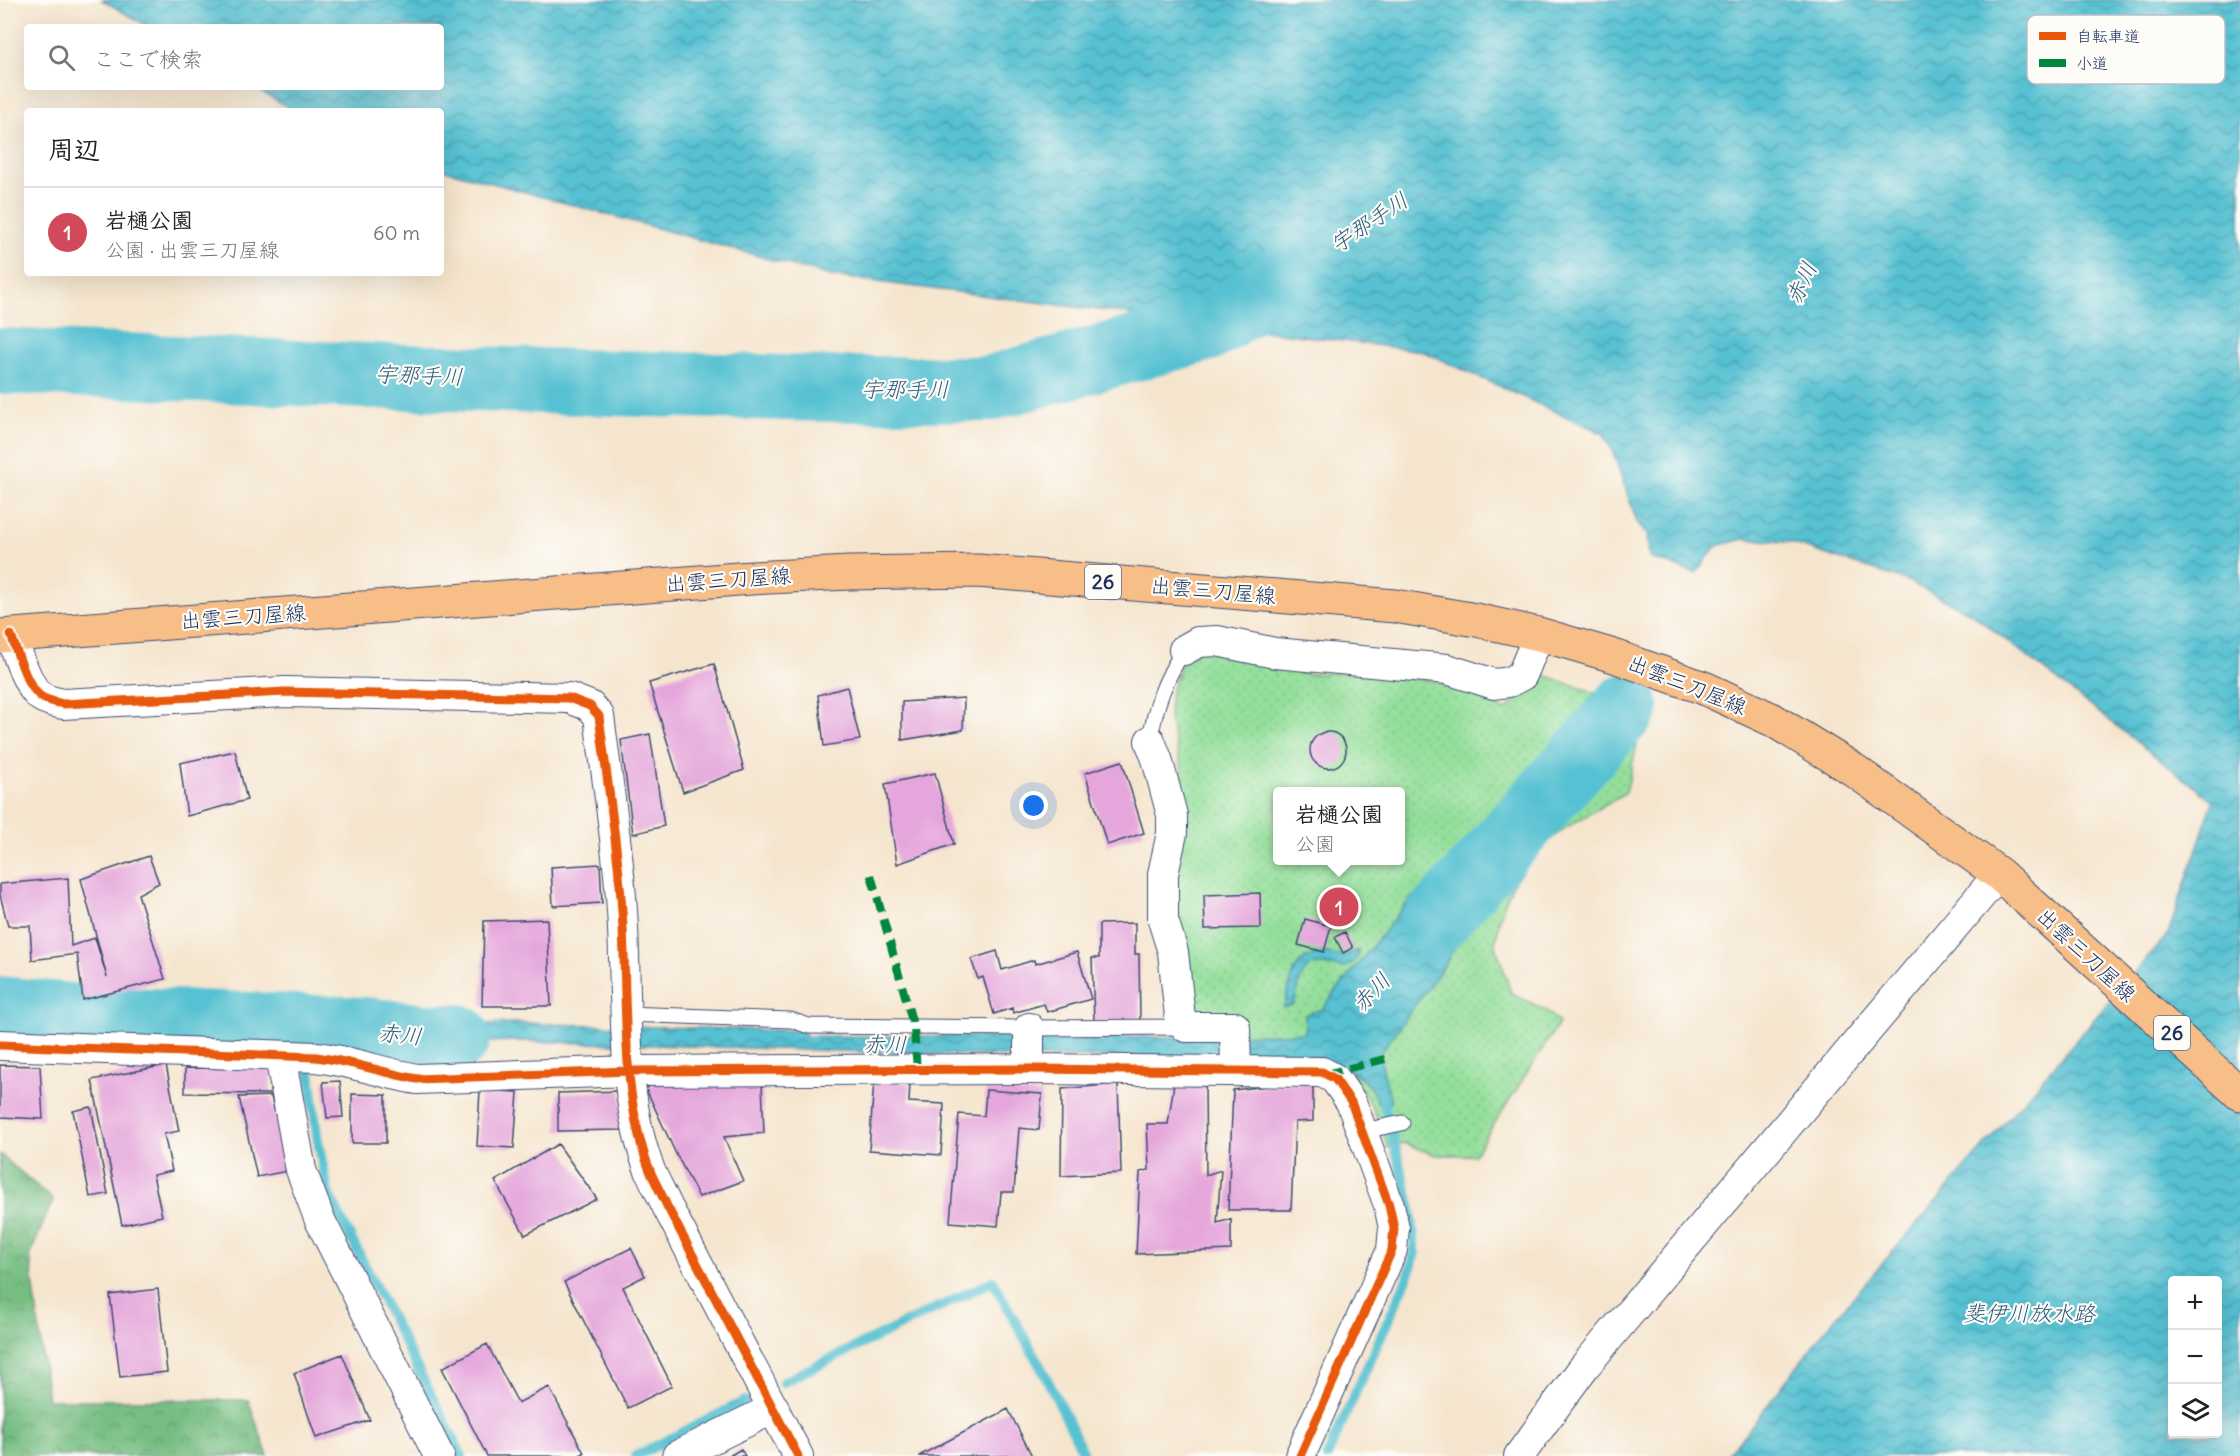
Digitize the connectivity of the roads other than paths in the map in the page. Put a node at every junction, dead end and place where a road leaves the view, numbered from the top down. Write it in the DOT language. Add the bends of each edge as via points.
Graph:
graph roads {
  1 [pos="1539,634"];
  2 [pos="5,636"];
  3 [pos="1184,650"];
  4 [pos="1150,741"];
  5 [pos="2000,874"];
  6 [pos="1186,1027"];
  7 [pos="628,1038"];
  8 [pos="0,1045"];
  9 [pos="1029,1048"];
  10 [pos="1235,1054"];
  11 [pos="280,1056"];
  12 [pos="2240,1094"];
  13 [pos="1399,1124"];
  14 [pos="1371,1129"];
  15 [pos="774,1408"];
  16 [pos="439,1456"];
  17 [pos="677,1456"];
  18 [pos="798,1456"];
  19 [pos="1300,1456"];
  20 [pos="1519,1456"];
  1 -- 2 [label="main road, 出雲三刀屋線 / 26" via="1395,606 978,571 752,578"];
  1 -- 3 [label="street" via="1521,675 1494,684 1447,669 1275,653 1217,641 1198,642"];
  1 -- 5 [label="main road, 出雲三刀屋線 / 26" via="1704,688 1773,720 1851,768"];
  2 -- 7 [label="street" via="38,695 63,704 285,692 569,698 590,706 599,716 622,909"];
  3 -- 4 [label="lane" via="1168,674"];
  4 -- 6 [label="street" via="1172,815 1163,874 1163,920 1173,952 1180,1017"];
  5 -- 12 [label="main road, 出雲三刀屋線 / 26"];
  5 -- 20 [label="street" via="1584,1367"];
  6 -- 9 [label="lane"];
  6 -- 10 [label="street" via="1234,1027"];
  7 -- 9 [label="street"];
  7 -- 9 [label="lane" via="791,1020 810,1026"];
  7 -- 11 [label="street" via="417,1079 345,1060"];
  7 -- 15 [label="street" via="637,1124 651,1172"];
  8 -- 11 [label="street"];
  9 -- 10 [label="street"];
  10 -- 14 [label="street" via="1326,1074 1347,1093"];
  11 -- 16 [label="street" via="301,1170 319,1218"];
  13 -- 14 [label="lane"];
  14 -- 19 [label="street" via="1394,1228 1392,1250"];
  15 -- 17 [label="street"];
  15 -- 18 [label="street"];
}
